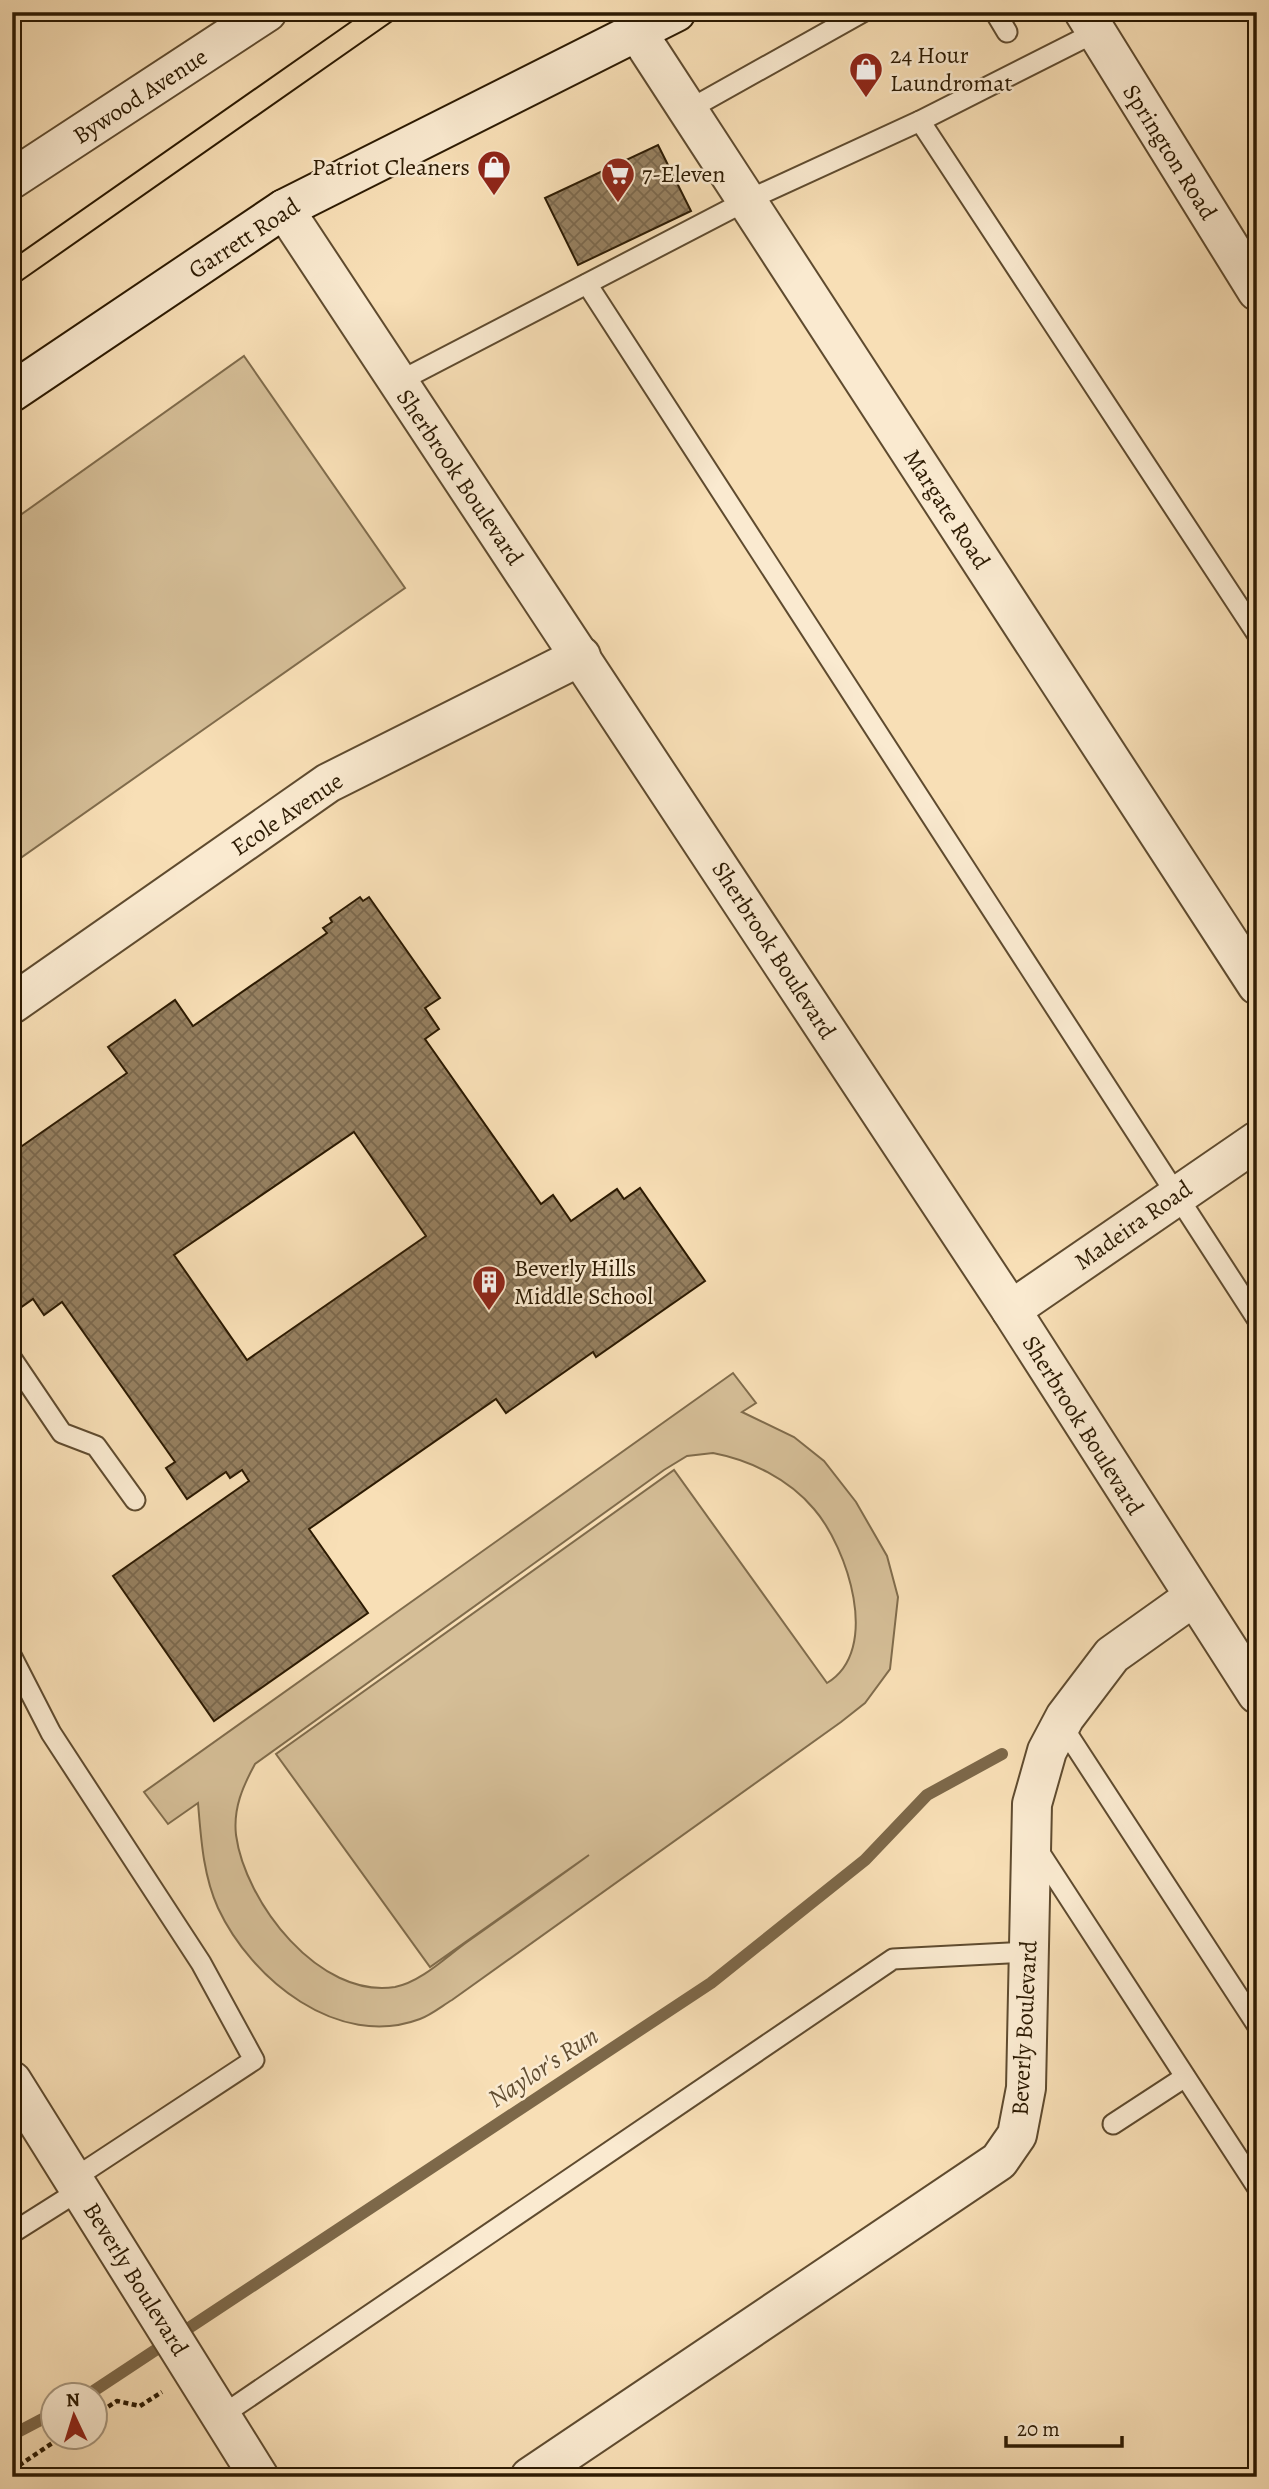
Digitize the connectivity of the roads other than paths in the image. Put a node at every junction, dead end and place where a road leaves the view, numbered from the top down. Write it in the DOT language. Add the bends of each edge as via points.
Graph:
graph roads {
  1 [pos="267,12"];
  2 [pos="676,12"];
  3 [pos="863,12"];
  4 [pos="995,12"];
  5 [pos="1090,22"];
  6 [pos="637,32"];
  7 [pos="1007,32"];
  8 [pos="688,110"];
  9 [pos="920,121"];
  10 [pos="12,179"];
  11 [pos="746,201"];
  12 [pos="284,209"];
  13 [pos="587,284"];
  14 [pos="1257,291"];
  15 [pos="396,383"];
  16 [pos="12,391"];
  17 [pos="1257,634"];
  18 [pos="581,656"];
  19 [pos="1257,985"];
  20 [pos="12,1004"];
  21 [pos="1257,1141"];
  22 [pos="1175,1195"];
  23 [pos="1011,1310"];
  24 [pos="1257,1319"];
  25 [pos="12,1359"];
  26 [pos="135,1500"];
  27 [pos="1192,1598"];
  28 [pos="12,1657"];
  29 [pos="1257,1695"];
  30 [pos="1061,1724"];
  31 [pos="1032,1840"];
  32 [pos="1029,1952"];
  33 [pos="1257,2025"];
  34 [pos="1185,2077"];
  35 [pos="12,2081"];
  36 [pos="1113,2123"];
  37 [pos="77,2184"];
  38 [pos="1257,2187"];
  39 [pos="12,2233"];
  40 [pos="220,2416"];
  41 [pos="257,2476"];
  42 [pos="530,2477"];
  1 -- 10 [label="street, Bywood Avenue"];
  2 -- 6 [label="street, Garrett Road"];
  3 -- 8 [label="lane"];
  4 -- 7 [label="lane"];
  5 -- 9 [label="lane"];
  5 -- 14 [label="street, Springton Road"];
  6 -- 8 [label="street, Margate Road"];
  6 -- 12 [label="street, Garrett Road"];
  8 -- 11 [label="street, Margate Road"];
  9 -- 11 [label="lane"];
  9 -- 17 [label="lane"];
  11 -- 13 [label="lane"];
  11 -- 19 [label="street, Margate Road"];
  12 -- 15 [label="street, Sherbrook Boulevard"];
  12 -- 16 [label="street, Garrett Road"];
  13 -- 15 [label="lane"];
  13 -- 22 [label="lane"];
  15 -- 18 [label="street, Sherbrook Boulevard"];
  18 -- 20 [label="street, Ecole Avenue" via="328,783"];
  18 -- 23 [label="street, Sherbrook Boulevard"];
  21 -- 22 [label="street, Madeira Road"];
  22 -- 23 [label="street, Madeira Road"];
  22 -- 24 [label="lane"];
  23 -- 27 [label="street, Sherbrook Boulevard"];
  25 -- 26 [label="lane" via="62,1433 96,1446"];
  27 -- 29 [label="street, Sherbrook Boulevard"];
  27 -- 30 [label="street, Beverly Boulevard" via="1112,1655"];
  28 -- 37 [label="lane" via="51,1733 201,1963 254,2060"];
  30 -- 31 [label="street, Beverly Boulevard" via="1046,1751 1032,1804"];
  30 -- 33 [label="lane"];
  31 -- 32 [label="street, Beverly Boulevard"];
  31 -- 34 [label="lane"];
  32 -- 40 [label="lane" via="893,1959"];
  32 -- 42 [label="street, Beverly Boulevard" via="1026,2088 1017,2135 999,2161"];
  34 -- 36 [label="lane"];
  34 -- 38 [label="lane"];
  35 -- 37 [label="street, Beverly Boulevard"];
  37 -- 39 [label="lane"];
  37 -- 40 [label="street, Beverly Boulevard"];
  40 -- 41 [label="street, Beverly Boulevard"];
}
